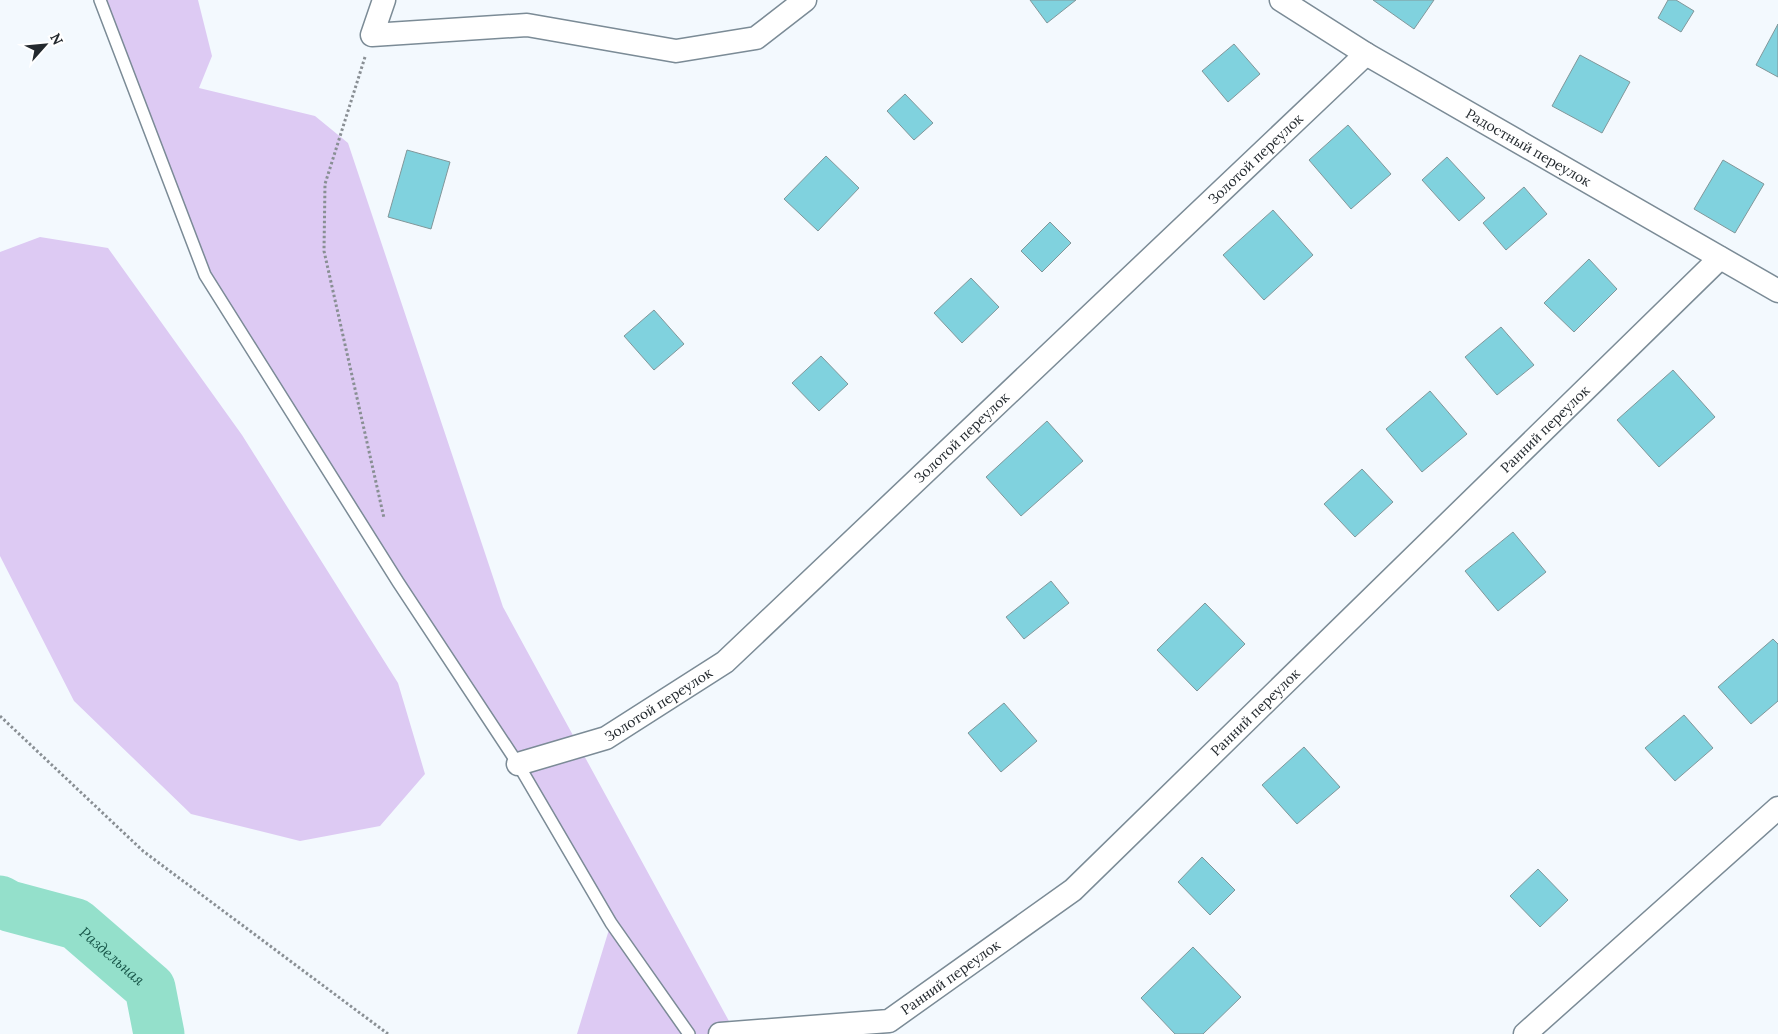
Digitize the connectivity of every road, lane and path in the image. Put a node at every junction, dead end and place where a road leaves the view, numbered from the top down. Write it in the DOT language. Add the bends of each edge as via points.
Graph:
graph roads {
  1 [pos="100,0"];
  2 [pos="384,0"];
  3 [pos="805,0"];
  4 [pos="1281,0"];
  5 [pos="372,35"];
  6 [pos="1366,54"];
  7 [pos="1720,258"];
  8 [pos="1778,291"];
  9 [pos="386,526"];
  10 [pos="0,716"];
  11 [pos="518,764"];
  12 [pos="1778,808"];
  13 [pos="388,1034"];
  14 [pos="689,1034"];
  15 [pos="720,1034"];
  16 [pos="1526,1034"];
  1 -- 11 [label="lane" via="205,275 398,582"];
  2 -- 5 [label="street"];
  3 -- 5 [label="street" via="756,38 676,51 527,25"];
  4 -- 6 [label="street, Радостный переулок"];
  5 -- 9 [label="path" via="325,184 324,250"];
  6 -- 7 [label="street, Радостный переулок"];
  6 -- 11 [label="street, Золотой переулок" via="725,662 606,738"];
  7 -- 8 [label="street, Радостный переулок"];
  7 -- 15 [label="street, Ранний переулок" via="1073,890 889,1021"];
  10 -- 13 [label="path" via="143,851"];
  11 -- 14 [label="lane" via="612,923"];
  12 -- 16 [label="street"];
}
